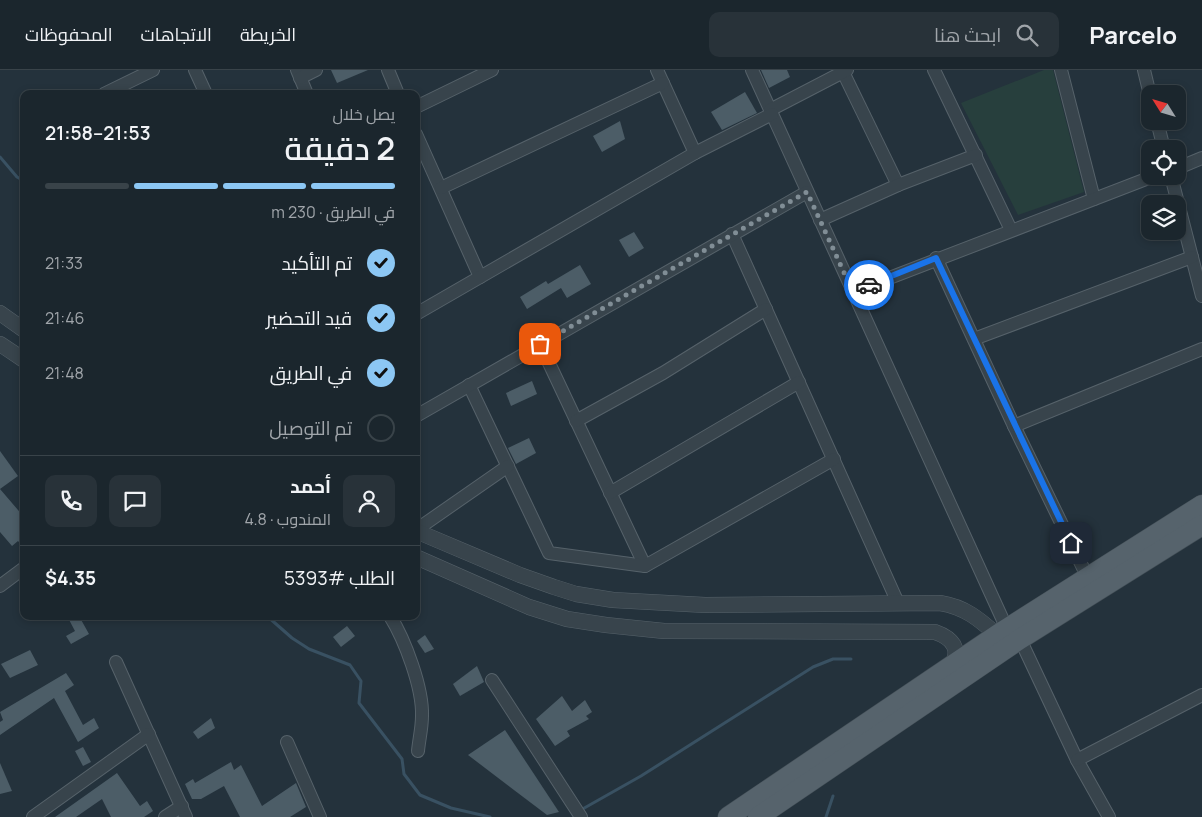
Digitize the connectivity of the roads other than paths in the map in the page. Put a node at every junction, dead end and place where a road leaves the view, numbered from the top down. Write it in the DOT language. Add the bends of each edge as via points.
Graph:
graph roads {
  1 [pos="152,70"];
  2 [pos="195,70"];
  3 [pos="316,70"];
  4 [pos="388,70"];
  5 [pos="492,70"];
  6 [pos="657,70"];
  7 [pos="752,70"];
  8 [pos="934,70"];
  9 [pos="1061,70"];
  10 [pos="1144,70"];
  11 [pos="845,71"];
  12 [pos="298,74"];
  13 [pos="663,83"];
  14 [pos="1148,85"];
  15 [pos="112,90"];
  16 [pos="204,90"];
  17 [pos="305,90"];
  18 [pos="396,90"];
  19 [pos="420,105"];
  20 [pos="771,112"];
  21 [pos="420,143"];
  22 [pos="695,153"];
  23 [pos="976,155"];
  24 [pos="1202,158"];
  25 [pos="1186,165"];
  26 [pos="1141,181"];
  27 [pos="898,185"];
  28 [pos="1173,185"];
  29 [pos="441,188"];
  30 [pos="807,192"];
  31 [pos="1094,199"];
  32 [pos="820,220"];
  33 [pos="1011,230"];
  34 [pos="732,234"];
  35 [pos="1192,257"];
  36 [pos="936,258"];
  37 [pos="480,277"];
  38 [pos="853,292"];
  39 [pos="1202,296"];
  40 [pos="766,309"];
  41 [pos="420,312"];
  42 [pos="0,313"];
  43 [pos="20,327"];
  44 [pos="974,339"];
  45 [pos="0,344"];
  46 [pos="540,344"];
  47 [pos="1202,349"];
  48 [pos="20,357"];
  49 [pos="799,382"];
  50 [pos="469,385"];
  51 [pos="420,414"];
  52 [pos="576,421"];
  53 [pos="1014,426"];
  54 [pos="834,460"];
  55 [pos="508,466"];
  56 [pos="610,493"];
  57 [pos="1202,504"];
  58 [pos="1202,526"];
  59 [pos="420,527"];
  60 [pos="420,532"];
  61 [pos="420,559"];
  62 [pos="645,566"];
  63 [pos="20,571"];
  64 [pos="1087,576"];
  65 [pos="0,586"];
  66 [pos="898,603"];
  67 [pos="392,620"];
  68 [pos="1008,634"];
  69 [pos="116,662"];
  70 [pos="951,666"];
  71 [pos="492,680"];
  72 [pos="1202,695"];
  73 [pos="149,734"];
  74 [pos="287,742"];
  75 [pos="418,751"];
  76 [pos="1077,760"];
  77 [pos="184,811"];
  78 [pos="33,817"];
  79 [pos="165,817"];
  80 [pos="320,817"];
  81 [pos="581,817"];
  82 [pos="728,817"];
  83 [pos="758,817"];
  84 [pos="1109,817"];
  1 -- 15 [label="street"];
  2 -- 16 [label="street"];
  3 -- 12 [label="street"];
  4 -- 18 [label="street"];
  5 -- 19 [label="street"];
  6 -- 13 [label="street"];
  7 -- 20 [label="street"];
  8 -- 23 [label="street"];
  9 -- 31 [label="street"];
  10 -- 14 [label="street"];
  11 -- 20 [label="street"];
  11 -- 27 [label="street"];
  12 -- 17 [label="street"];
  13 -- 22 [label="street"];
  13 -- 29 [label="street"];
  20 -- 22 [label="street"];
  20 -- 30 [label="street"];
  21 -- 29 [label="street"];
  22 -- 37 [label="street"];
  23 -- 27 [label="street"];
  23 -- 33 [label="street"];
  24 -- 25 [label="street"];
  26 -- 31 [label="street"];
  27 -- 32 [label="street"];
  28 -- 35 [label="street"];
  29 -- 37 [label="street"];
  30 -- 32 [label="street"];
  30 -- 34 [label="street"];
  31 -- 33 [label="street"];
  32 -- 38 [label="street"];
  33 -- 36 [label="street"];
  34 -- 40 [label="street"];
  34 -- 46 [label="street"];
  35 -- 39 [label="street"];
  35 -- 44 [label="street"];
  36 -- 38 [label="street"];
  36 -- 44 [label="street"];
  37 -- 41 [label="street"];
  38 -- 68 [label="street"];
  40 -- 49 [label="street"];
  40 -- 52 [label="street" via="663,374"];
  42 -- 43 [label="street"];
  44 -- 53 [label="street"];
  45 -- 48 [label="street"];
  46 -- 50 [label="street"];
  46 -- 52 [label="street"];
  47 -- 53 [label="street"];
  49 -- 54 [label="street"];
  49 -- 56 [label="street"];
  50 -- 51 [label="street"];
  50 -- 55 [label="street"];
  52 -- 56 [label="street"];
  53 -- 64 [label="street"];
  54 -- 62 [label="street"];
  54 -- 66 [label="street"];
  55 -- 59 [label="street"];
  55 -- 62 [label="street" via="549,554"];
  56 -- 62 [label="street"];
  57 -- 64 [label="main road"];
  58 -- 68 [label="main road"];
  60 -- 66 [label="street" via="554,587 613,600 705,605"];
  61 -- 70 [label="street" via="509,599 567,619 606,625 664,631 935,632 950,639 955,646 957,652"];
  63 -- 65 [label="street"];
  64 -- 68 [label="main road"];
  66 -- 68 [label="street" via="940,603 958,607"];
  67 -- 75 [label="street" via="417,681 422,715"];
  68 -- 70 [label="main road"];
  68 -- 76 [label="street"];
  68 -- 83 [label="main road"];
  69 -- 73 [label="street"];
  70 -- 82 [label="main road"];
  71 -- 81 [label="street"];
  72 -- 76 [label="street"];
  73 -- 77 [label="street"];
  73 -- 78 [label="street"];
  74 -- 80 [label="street"];
  76 -- 84 [label="street"];
  77 -- 79 [label="street"];
}
